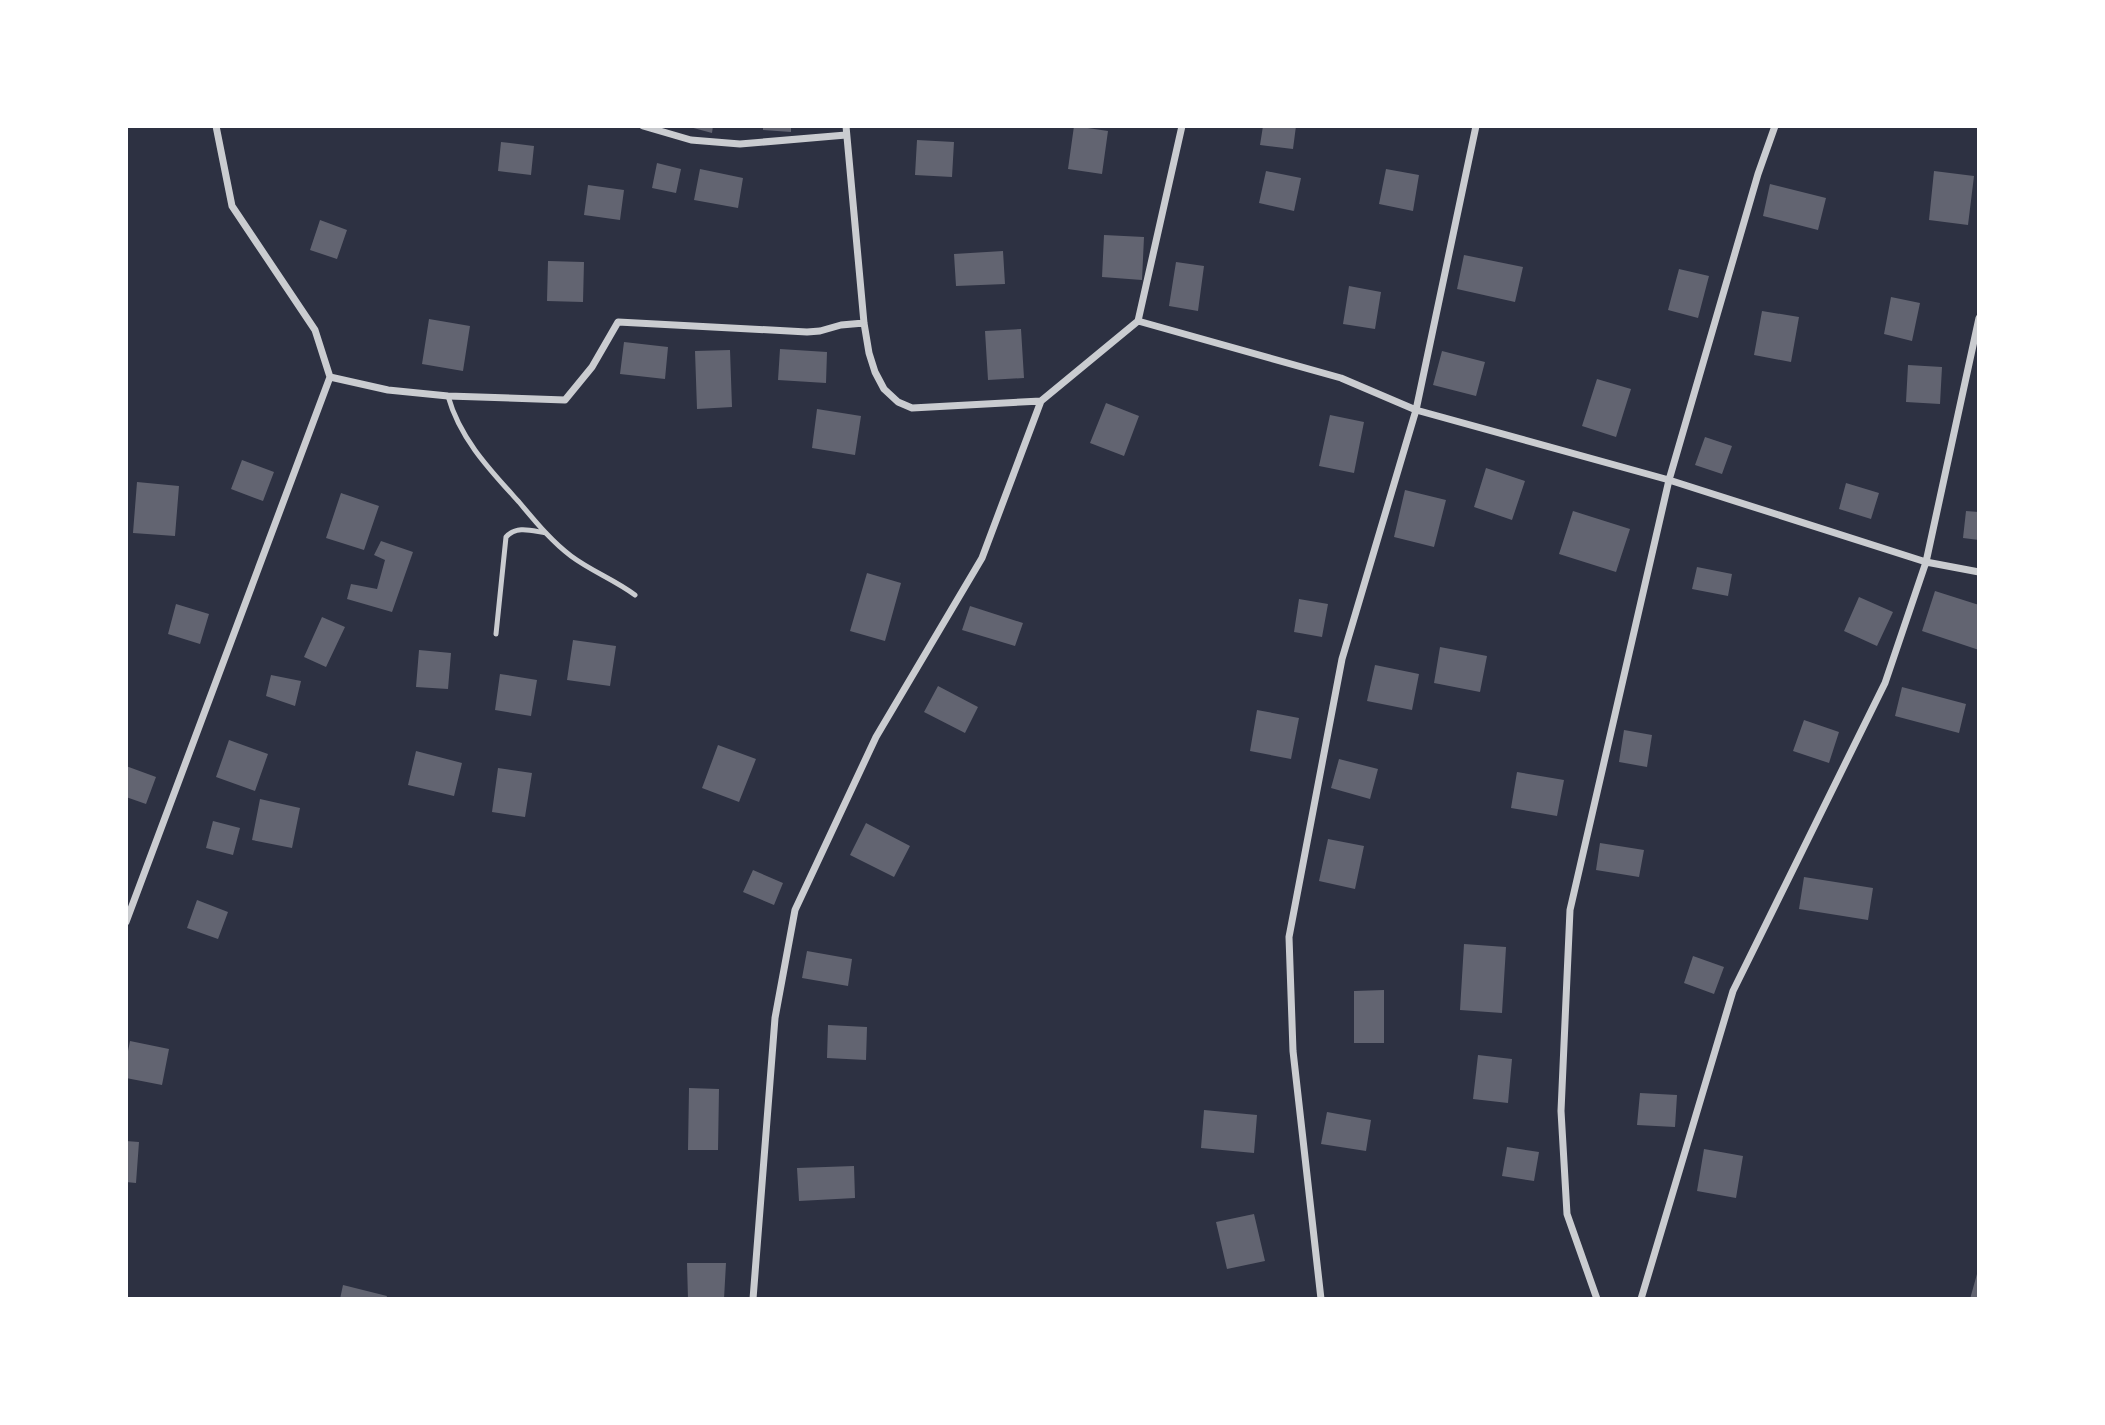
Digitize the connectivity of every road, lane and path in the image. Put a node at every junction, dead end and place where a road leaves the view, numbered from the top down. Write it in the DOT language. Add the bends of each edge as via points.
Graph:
graph roads {
  1 [pos="216,126"];
  2 [pos="643,126"];
  3 [pos="846,126"];
  4 [pos="1182,126"];
  5 [pos="1476,126"];
  6 [pos="1775,126"];
  7 [pos="846,135"];
  8 [pos="1979,318"];
  9 [pos="1138,321"];
  10 [pos="864,323"];
  11 [pos="330,377"];
  12 [pos="449,396"];
  13 [pos="1041,401"];
  14 [pos="1416,410"];
  15 [pos="1670,480"];
  16 [pos="546,533"];
  17 [pos="1926,562"];
  18 [pos="1979,572"];
  19 [pos="635,595"];
  20 [pos="496,634"];
  21 [pos="126,922"];
  22 [pos="753,1299"];
  23 [pos="1321,1299"];
  24 [pos="1597,1299"];
  25 [pos="1641,1299"];
  1 -- 11 [label="street" via="232,206 315,330"];
  2 -- 7 [label="street" via="691,140 731,143"];
  3 -- 7 [label="street"];
  4 -- 9 [label="street"];
  5 -- 14 [label="street"];
  6 -- 15 [label="street"];
  7 -- 10 [label="street"];
  8 -- 17 [label="street"];
  9 -- 13 [label="street"];
  9 -- 14 [label="street" via="1341,378"];
  10 -- 12 [label="street" via="807,332 618,322 592,367 565,400"];
  10 -- 13 [label="street" via="877,377 902,404 920,408"];
  11 -- 12 [label="street" via="388,390"];
  11 -- 21 [label="street"];
  12 -- 16 [label="lane" via="467,439"];
  13 -- 22 [label="street" via="982,558 876,737 795,910 775,1018"];
  14 -- 15 [label="street"];
  14 -- 23 [label="street" via="1342,659 1289,937 1293,1051"];
  15 -- 17 [label="street"];
  15 -- 24 [label="street" via="1570,910 1561,1111 1567,1214"];
  16 -- 19 [label="lane" via="581,564"];
  16 -- 20 [label="lane" via="518,530 506,537"];
  17 -- 18 [label="street"];
  17 -- 25 [label="street" via="1885,683 1733,990"];
}
